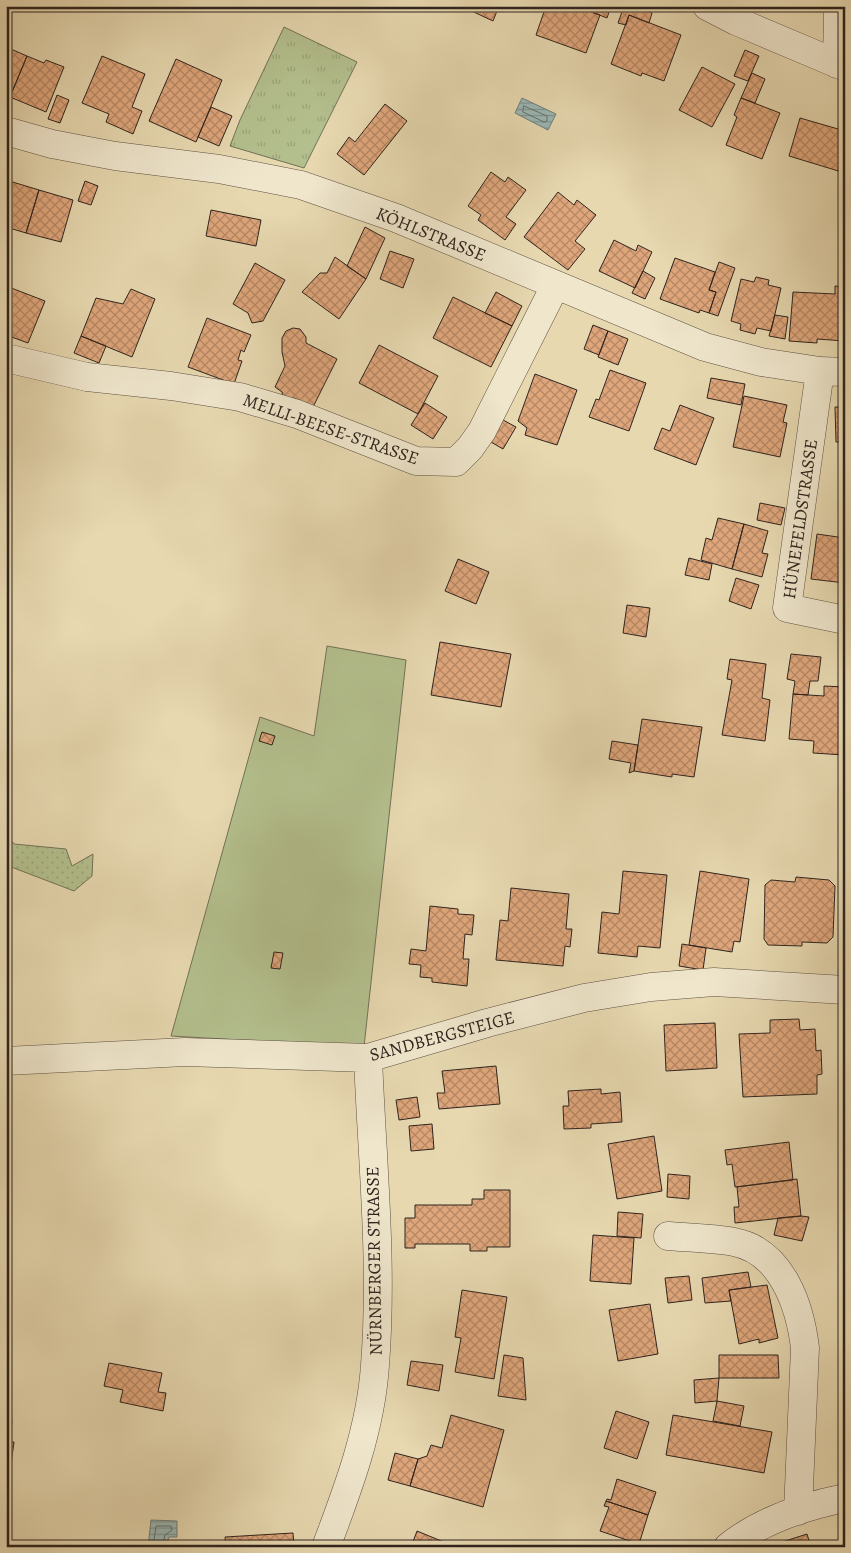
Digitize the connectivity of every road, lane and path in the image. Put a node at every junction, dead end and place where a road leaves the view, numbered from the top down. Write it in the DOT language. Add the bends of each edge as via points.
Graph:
graph roads {
  1 [pos="708,6"];
  2 [pos="836,6"];
  3 [pos="841,65"];
  4 [pos="6,131"];
  5 [pos="555,286"];
  6 [pos="6,358"];
  7 [pos="832,372"];
  8 [pos="845,620"];
  9 [pos="845,990"];
  10 [pos="368,1058"];
  11 [pos="6,1061"];
  12 [pos="668,1236"];
  13 [pos="845,1498"];
  14 [pos="798,1511"];
  15 [pos="326,1547"];
  16 [pos="728,1547"];
  1 -- 3 [label="street"];
  2 -- 3 [label="street"];
  4 -- 5 [label="street, KÖHLSTRASSE" via="115,156 219,169 301,185 403,220"];
  5 -- 6 [label="street, MELLI-BEESE-STRASSE" via="482,431 456,462 416,461 297,414 240,397 87,377"];
  5 -- 7 [label="street, KÖHLSTRASSE" via="705,347 761,362"];
  7 -- 8 [label="street, HÜNEFELDSTRASSE" via="787,608"];
  9 -- 10 [label="street, SANDBERGSTEIGE" via="714,982 651,987 584,998"];
  10 -- 11 [label="street, SANDBERGSTEIGE" via="185,1052"];
  10 -- 15 [label="street, NÜRNBERGER STRASSE" via="377,1280 375,1366 359,1451"];
  12 -- 14 [label="street" via="736,1242 758,1253 777,1270 793,1294 802,1322 805,1348"];
  13 -- 14 [label="street"];
  14 -- 16 [label="street" via="745,1533"];
}
